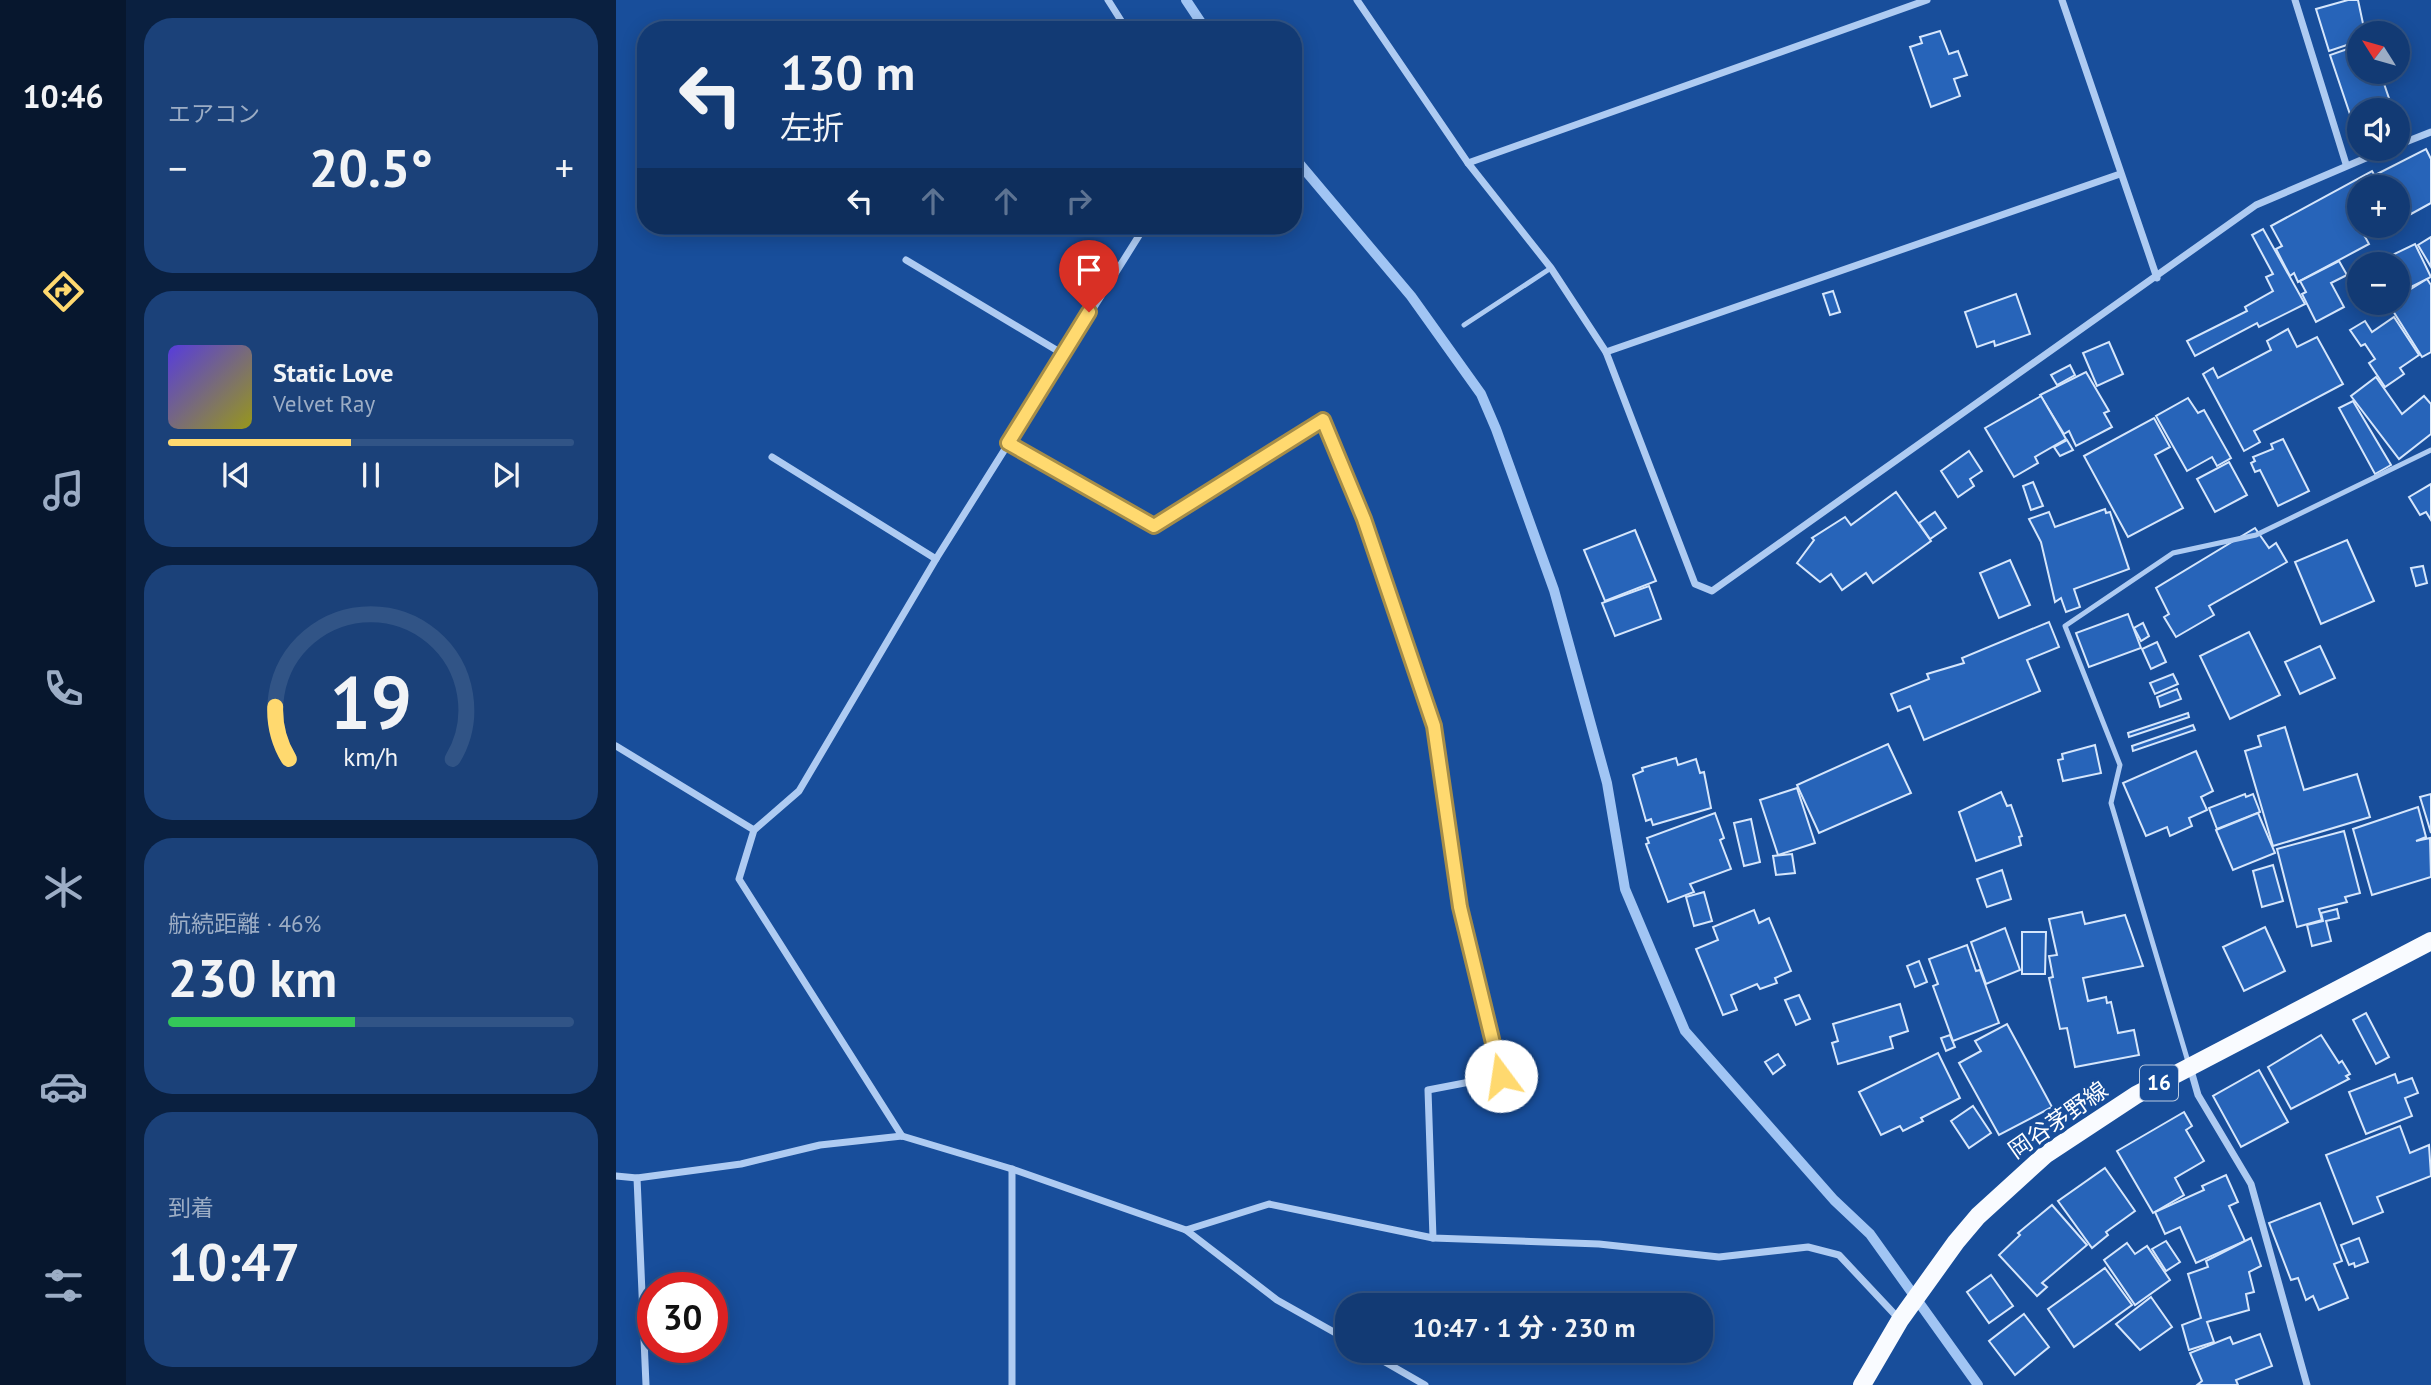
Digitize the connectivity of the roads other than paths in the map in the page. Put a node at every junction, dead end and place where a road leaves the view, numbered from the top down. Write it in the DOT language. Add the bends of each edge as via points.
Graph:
graph roads {
  1 [pos="1108,0"];
  2 [pos="1357,0"];
  3 [pos="1927,0"];
  4 [pos="2062,0"];
  5 [pos="2295,0"];
  6 [pos="1121,21"];
  7 [pos="2431,132"];
  8 [pos="2410,140"];
  9 [pos="2354,161"];
  10 [pos="1468,163"];
  11 [pos="2346,164"];
  12 [pos="2120,174"];
  13 [pos="1137,235"];
  14 [pos="906,260"];
  15 [pos="1550,268"];
  16 [pos="2157,278"];
  17 [pos="1464,325"];
  18 [pos="1606,352"];
  19 [pos="1063,354"];
  20 [pos="1008,443"];
  21 [pos="2431,450"];
  22 [pos="772,457"];
  23 [pos="936,559"];
  24 [pos="616,746"];
  25 [pos="754,830"];
  26 [pos="2431,941"];
  27 [pos="2189,1066"];
  28 [pos="902,1136"];
  29 [pos="1012,1169"];
  30 [pos="616,1176"];
  31 [pos="637,1178"];
  32 [pos="1186,1230"];
  33 [pos="1433,1238"];
  34 [pos="1904,1315"];
  35 [pos="1335,1333"];
  36 [pos="1387,1363"];
  37 [pos="646,1385"];
  38 [pos="1012,1385"];
  39 [pos="1425,1385"];
  40 [pos="1862,1385"];
  41 [pos="2307,1385"];
  1 -- 6 [label="street"];
  2 -- 10 [label="street"];
  3 -- 10 [label="street"];
  4 -- 12 [label="street"];
  5 -- 11 [label="street"];
  7 -- 8 [label="street"];
  9 -- 11 [label="street"];
  10 -- 15 [label="street"];
  11 -- 16 [label="street" via="2256,205"];
  12 -- 16 [label="street"];
  12 -- 18 [label="street"];
  13 -- 19 [label="street"];
  14 -- 19 [label="street"];
  15 -- 17 [label="lane"];
  15 -- 18 [label="street"];
  16 -- 18 [label="street" via="1712,591 1695,584"];
  19 -- 20 [label="street"];
  20 -- 23 [label="street"];
  20 -- 33 [label="street" via="1154,526 1323,420 1364,519 1434,726 1460,907 1501,1076 1428,1090"];
  21 -- 27 [label="lane" via="2256,535 2173,553 2065,626 2120,765 2111,803"];
  22 -- 23 [label="street"];
  23 -- 25 [label="street" via="799,791"];
  24 -- 25 [label="street"];
  25 -- 28 [label="street" via="739,879"];
  26 -- 27 [label="main road, 岡谷茅野線 / 16"];
  27 -- 34 [label="main road, 岡谷茅野線 / 16" via="2045,1155 1978,1216"];
  27 -- 41 [label="street" via="2199,1095 2251,1184"];
  28 -- 29 [label="street"];
  28 -- 31 [label="street" via="820,1145 741,1164"];
  29 -- 32 [label="street"];
  29 -- 38 [label="street"];
  30 -- 31 [label="street"];
  31 -- 37 [label="street"];
  32 -- 33 [label="street" via="1269,1204"];
  32 -- 35 [label="street" via="1277,1300"];
  33 -- 34 [label="street" via="1599,1244 1718,1257 1808,1247 1839,1255"];
  34 -- 40 [label="main road, 岡谷茅野線 / 16"];
  36 -- 39 [label="street"];
}
